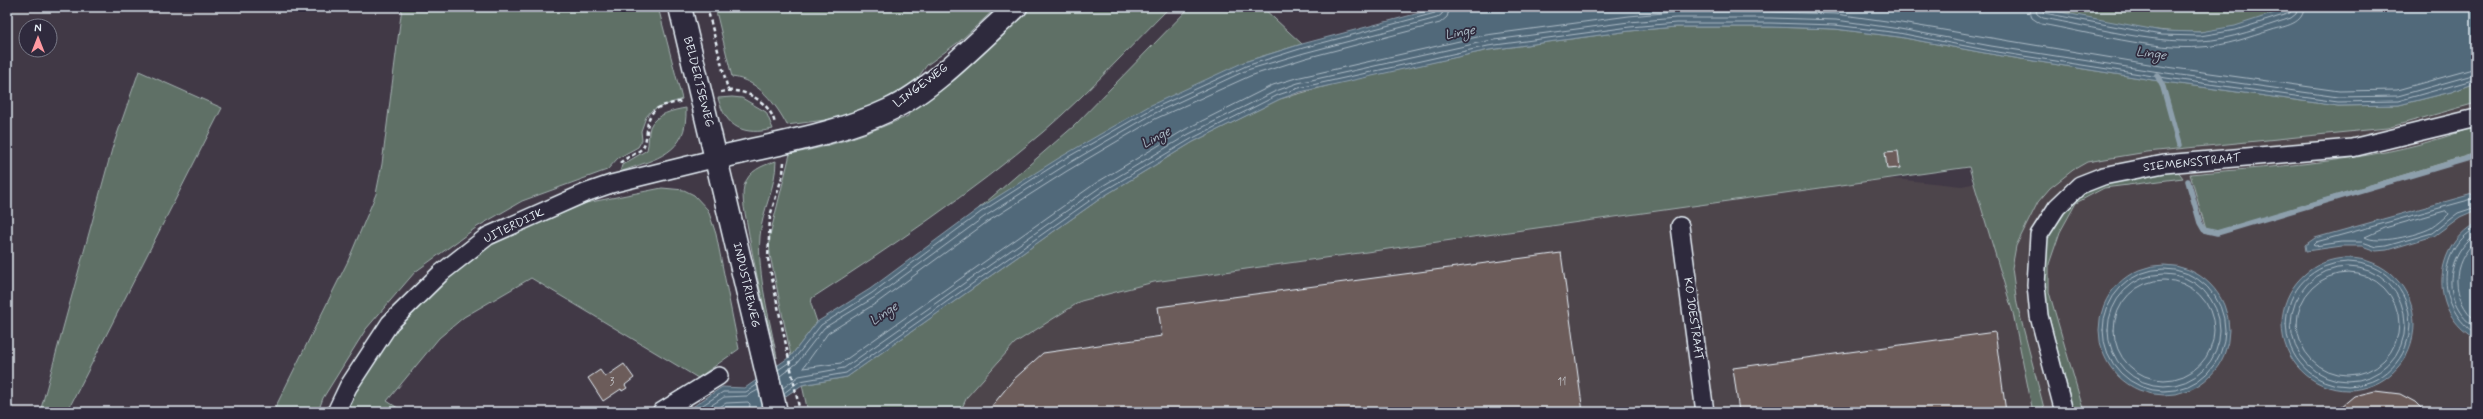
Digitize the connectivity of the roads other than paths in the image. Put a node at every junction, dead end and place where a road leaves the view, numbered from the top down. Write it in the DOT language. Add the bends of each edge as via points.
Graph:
graph roads {
  1 [pos="680,7"];
  2 [pos="1016,7"];
  3 [pos="2476,118"];
  4 [pos="717,158"];
  5 [pos="1680,226"];
  6 [pos="719,376"];
  7 [pos="336,412"];
  8 [pos="661,412"];
  9 [pos="776,412"];
  10 [pos="1705,412"];
  11 [pos="2064,412"];
  1 -- 4 [label="main road, BELDERTSEWEG"];
  2 -- 4 [label="main road, LINGEWEG" via="919,91 890,110 855,125"];
  3 -- 11 [label="street, SIEMENSSTRAAT" via="2352,148 2164,164 2103,176 2080,185 2057,207 2039,235 2036,284 2039,316"];
  4 -- 7 [label="street, UITERDIJK" via="611,184 488,236 441,273 390,323 348,388"];
  4 -- 9 [label="main road, INDUSTRIEWEG"];
  5 -- 10 [label="street, KO JOESTRAAT"];
  6 -- 8 [label="street"];
}
